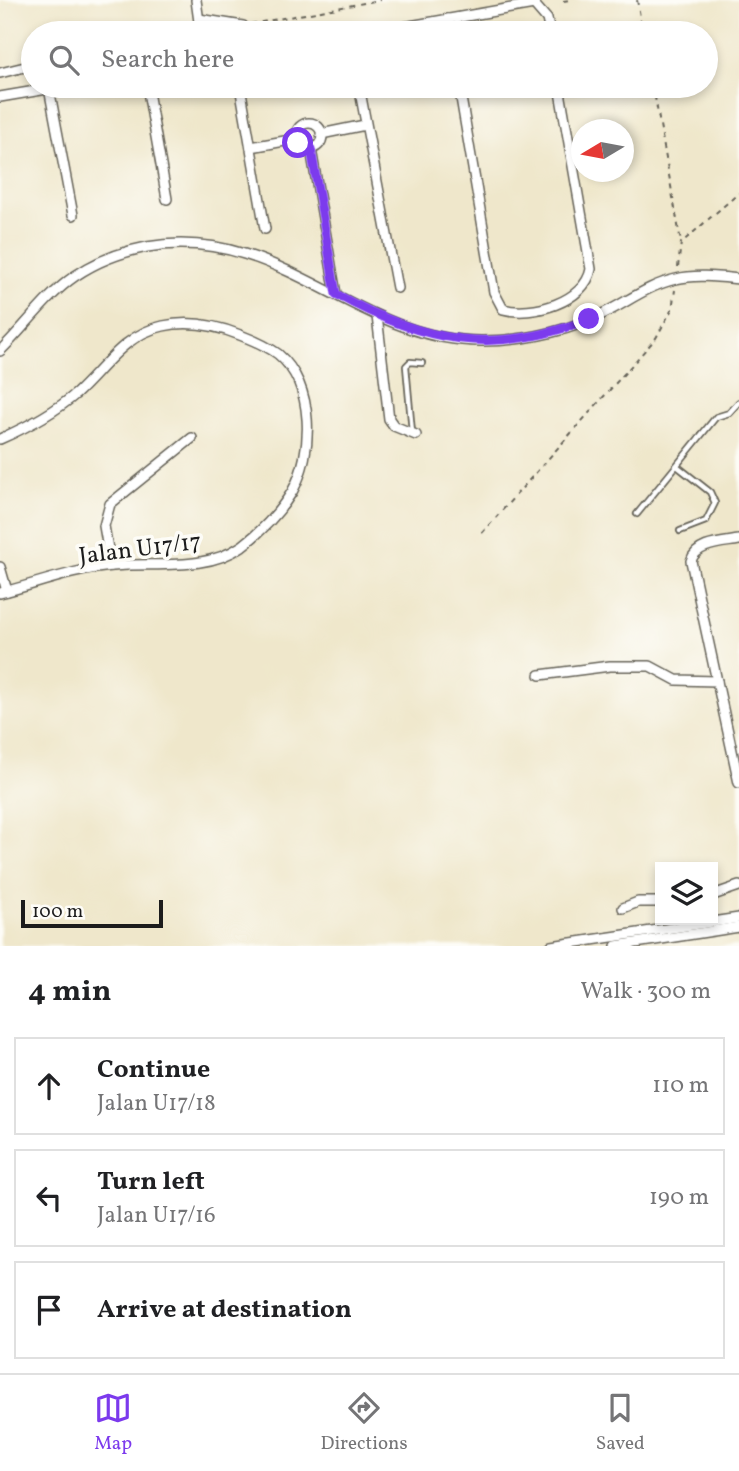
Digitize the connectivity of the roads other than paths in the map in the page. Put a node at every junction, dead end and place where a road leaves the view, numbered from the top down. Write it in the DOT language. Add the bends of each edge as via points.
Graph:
graph roads {
  1 [pos="196,0"];
  2 [pos="199,19"];
  3 [pos="448,19"];
  4 [pos="212,21"];
  5 [pos="437,21"];
  6 [pos="547,21"];
  7 [pos="21,68"];
  8 [pos="0,73"];
  9 [pos="21,93"];
  10 [pos="0,97"];
  11 [pos="52,98"];
  12 [pos="149,98"];
  13 [pos="242,98"];
  14 [pos="361,98"];
  15 [pos="461,98"];
  16 [pos="561,98"];
  17 [pos="365,125"];
  18 [pos="321,134"];
  19 [pos="296,139"];
  20 [pos="251,147"];
  21 [pos="311,149"];
  22 [pos="167,198"];
  23 [pos="72,215"];
  24 [pos="265,229"];
  25 [pos="739,279"];
  26 [pos="397,288"];
  27 [pos="336,294"];
  28 [pos="377,316"];
  29 [pos="0,351"];
  30 [pos="422,363"];
  31 [pos="739,402"];
  32 [pos="414,434"];
  33 [pos="192,438"];
  34 [pos="0,439"];
  35 [pos="677,466"];
  36 [pos="637,514"];
  37 [pos="680,531"];
  38 [pos="739,540"];
  39 [pos="111,566"];
  40 [pos="0,567"];
  41 [pos="3,592"];
  42 [pos="540,675"];
  43 [pos="717,681"];
  44 [pos="739,783"];
  45 [pos="739,886"];
  46 [pos="718,893"];
  47 [pos="655,902"];
  48 [pos="623,908"];
  49 [pos="739,918"];
  50 [pos="739,928"];
  51 [pos="551,946"];
  52 [pos="616,946"];
  1 -- 2 [label="street"];
  2 -- 4 [label="street"];
  3 -- 5 [label="street"];
  3 -- 6 [label="street" via="534,5"];
  7 -- 8 [label="street"];
  9 -- 10 [label="street"];
  11 -- 23 [label="street"];
  12 -- 22 [label="street"];
  13 -- 20 [label="street"];
  14 -- 17 [label="street"];
  15 -- 16 [label="street" via="494,292 503,309 514,312 547,307 583,289 589,279 591,269"];
  17 -- 18 [label="street"];
  17 -- 26 [label="street"];
  18 -- 19 [label="street" via="317,127 304,124"];
  18 -- 21 [label="street" via="320,142"];
  19 -- 20 [label="street"];
  19 -- 21 [label="street" via="303,148"];
  20 -- 24 [label="street"];
  21 -- 27 [label="street"];
  25 -- 28 [label="street" via="677,278 562,330 506,341 456,340"];
  27 -- 28 [label="street"];
  27 -- 29 [label="street" via="257,256 206,245 161,245 126,251 74,276"];
  28 -- 32 [label="street" via="388,419"];
  30 -- 32 [label="lane" via="407,366"];
  31 -- 35 [label="lane" via="729,413 716,417"];
  33 -- 39 [label="street" via="110,504 104,526"];
  34 -- 39 [label="street, Jalan U17/17" via="54,410 139,334 160,326 213,326 278,354 295,374 304,398 306,445 293,490 271,522 241,547 203,562"];
  35 -- 36 [label="lane"];
  35 -- 37 [label="lane" via="710,492 715,503 706,521"];
  38 -- 43 [label="street" via="701,548 691,562"];
  39 -- 41 [label="street, Jalan U17/17"];
  40 -- 41 [label="street"];
  42 -- 43 [label="street" via="650,666 676,680"];
  43 -- 44 [label="street"];
  45 -- 46 [label="street"];
  47 -- 48 [label="street"];
  49 -- 51 [label="street"];
  50 -- 52 [label="street"];
}
